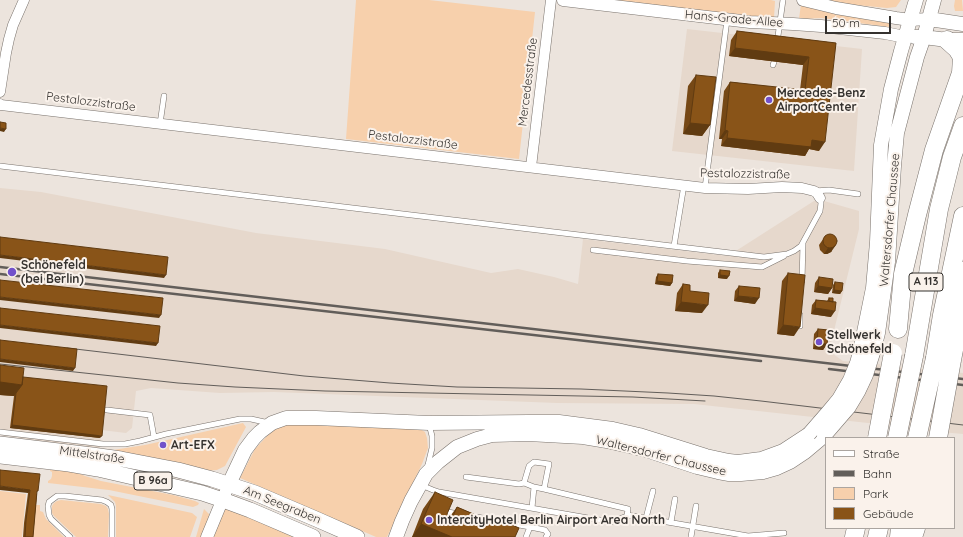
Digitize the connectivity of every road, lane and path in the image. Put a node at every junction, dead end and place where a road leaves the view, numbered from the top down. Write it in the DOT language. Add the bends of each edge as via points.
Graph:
graph roads {
  1 [pos="24,0"];
  2 [pos="551,0"];
  3 [pos="564,0"];
  4 [pos="783,0"];
  5 [pos="803,0"];
  6 [pos="916,0"];
  7 [pos="934,0"];
  8 [pos="837,4"];
  9 [pos="929,19"];
  10 [pos="727,20"];
  11 [pos="910,20"];
  12 [pos="779,23"];
  13 [pos="963,24"];
  14 [pos="905,37"];
  15 [pos="924,37"];
  16 [pos="955,40"];
  17 [pos="776,45"];
  18 [pos="962,72"];
  19 [pos="0,92"];
  20 [pos="164,96"];
  21 [pos="0,104"];
  22 [pos="160,124"];
  23 [pos="963,126"];
  24 [pos="0,166"];
  25 [pos="531,167"];
  26 [pos="684,185"];
  27 [pos="705,188"];
  28 [pos="817,194"];
  29 [pos="858,194"];
  30 [pos="939,209"];
  31 [pos="962,223"];
  32 [pos="803,242"];
  33 [pos="674,246"];
  34 [pos="593,250"];
  35 [pos="787,254"];
  36 [pos="963,271"];
  37 [pos="801,288"];
  38 [pos="801,311"];
  39 [pos="961,323"];
  40 [pos="800,326"];
  41 [pos="898,329"];
  42 [pos="866,353"];
  43 [pos="107,410"];
  44 [pos="272,423"];
  45 [pos="429,423"];
  46 [pos="0,432"];
  47 [pos="154,437"];
  48 [pos="877,437"];
  49 [pos="897,437"];
  50 [pos="917,437"];
  51 [pos="938,437"];
  52 [pos="0,444"];
  53 [pos="0,456"];
  54 [pos="466,477"];
  55 [pos="423,479"];
  56 [pos="524,482"];
  57 [pos="230,484"];
  58 [pos="534,487"];
  59 [pos="544,489"];
  60 [pos="653,491"];
  61 [pos="675,499"];
  62 [pos="223,500"];
  63 [pos="696,506"];
  64 [pos="532,508"];
  65 [pos="440,510"];
  66 [pos="462,514"];
  67 [pos="627,515"];
  68 [pos="469,516"];
  69 [pos="646,518"];
  70 [pos="671,522"];
  71 [pos="693,526"];
  72 [pos="530,527"];
  73 [pos="784,533"];
  74 [pos="70,537"];
  75 [pos="112,537"];
  76 [pos="207,537"];
  77 [pos="313,537"];
  78 [pos="357,537"];
  79 [pos="396,537"];
  80 [pos="526,537"];
  81 [pos="546,537"];
  82 [pos="691,537"];
  1 -- 19 [label="street" via="9,39"];
  2 -- 25 [label="street, Mercedesstraße"];
  3 -- 10 [label="street, Hans-Grade-Allee"];
  4 -- 12 [label="lane"];
  5 -- 8 [label="street"];
  6 -- 11 [label="main road, Waltersdorfer Chaussee"];
  7 -- 9 [label="main road, Waltersdorfer Chaussee"];
  8 -- 11 [label="street"];
  9 -- 11 [label="street"];
  9 -- 13 [label="main road"];
  9 -- 15 [label="main road, Waltersdorfer Chaussee"];
  10 -- 12 [label="street, Hans-Grade-Allee"];
  10 -- 27 [label="lane"];
  11 -- 14 [label="main road, Waltersdorfer Chaussee"];
  12 -- 14 [label="street, Hans-Grade-Allee"];
  12 -- 17 [label="lane"];
  14 -- 15 [label="main road"];
  14 -- 42 [label="main road, Waltersdorfer Chaussee" via="880,145 877,242"];
  15 -- 16 [label="main road"];
  15 -- 42 [label="main road, Waltersdorfer Chaussee" via="897,132 888,262 878,333"];
  16 -- 18 [label="highway" via="956,49 962,57"];
  18 -- 41 [label="highway" via="934,150 918,208 903,274"];
  20 -- 22 [label="lane"];
  21 -- 22 [label="street, Pestalozzistraße"];
  22 -- 25 [label="street, Pestalozzistraße"];
  23 -- 30 [label="highway, A 113"];
  24 -- 33 [label="lane"];
  25 -- 26 [label="street, Pestalozzistraße"];
  26 -- 27 [label="street, Pestalozzistraße"];
  26 -- 33 [label="lane"];
  27 -- 28 [label="street, Pestalozzistraße" via="802,188"];
  28 -- 29 [label="lane" via="829,190"];
  28 -- 32 [label="lane" via="821,203 820,211"];
  30 -- 41 [label="highway" via="931,226"];
  30 -- 49 [label="highway, A 113, bridge"];
  31 -- 50 [label="highway, A 113, bridge"];
  32 -- 35 [label="lane"];
  32 -- 37 [label="lane"];
  33 -- 35 [label="lane" via="764,257"];
  34 -- 35 [label="lane" via="762,267"];
  36 -- 39 [label="highway" via="959,312"];
  38 -- 40 [label="lane"];
  39 -- 51 [label="highway, bridge"];
  41 -- 48 [label="highway, bridge"];
  42 -- 45 [label="main road, Waltersdorfer Chaussee, bridge" via="857,363 850,380 830,411 809,434 783,451 761,459 729,461 613,429 559,422"];
  42 -- 55 [label="main road, Waltersdorfer Chaussee, bridge" via="866,376 858,392 849,407 824,436 790,462 763,472 729,474 607,441 528,434 492,435 457,446"];
  43 -- 47 [label="lane" via="150,416"];
  44 -- 45 [label="main road, Waltersdorfer Chaussee" via="286,418 316,418"];
  44 -- 47 [label="lane" via="240,419"];
  44 -- 57 [label="main road, Waltersdorfer Chaussee" via="249,444"];
  45 -- 55 [label="lane, Waltersdorfer Chaussee" via="432,448"];
  46 -- 47 [label="lane" via="103,444 125,444"];
  52 -- 57 [label="main road, Mittelstraße / B 96a" via="148,464"];
  53 -- 62 [label="main road, Mittelstraße / B 96a" via="98,469"];
  54 -- 56 [label="lane" via="519,484"];
  55 -- 64 [label="lane" via="433,490 440,492"];
  55 -- 79 [label="main road, Waltersdorfer Chaussee"];
  56 -- 58 [label="lane"];
  56 -- 59 [label="lane" via="528,466 534,462 549,464"];
  57 -- 62 [label="street"];
  57 -- 78 [label="main road, Am Seegraben / B 96a"];
  58 -- 59 [label="lane"];
  58 -- 64 [label="lane"];
  59 -- 67 [label="lane" via="628,508"];
  60 -- 69 [label="lane"];
  61 -- 70 [label="lane"];
  62 -- 76 [label="street"];
  62 -- 77 [label="main road, Am Seegraben / B 96a"];
  63 -- 71 [label="lane"];
  64 -- 67 [label="lane" via="611,522"];
  65 -- 66 [label="lane"];
  67 -- 69 [label="lane"];
  68 -- 72 [label="lane"];
  69 -- 70 [label="lane"];
  70 -- 71 [label="lane"];
  71 -- 73 [label="lane" via="748,536"];
  71 -- 82 [label="lane"];
  72 -- 80 [label="lane"];
  72 -- 81 [label="lane" via="545,530 548,534"];
  74 -- 75 [label="lane" via="49,515 48,506 56,496 107,502 112,508"];
}
